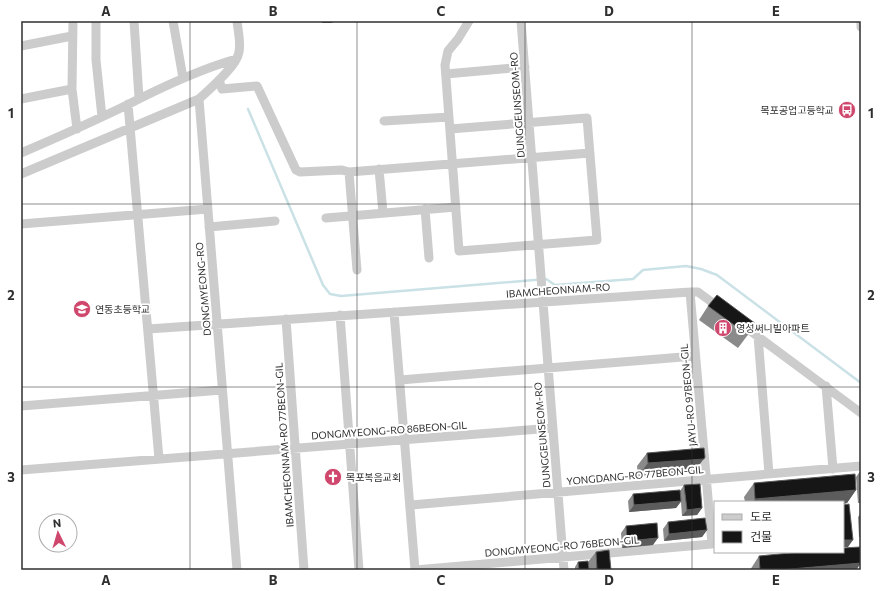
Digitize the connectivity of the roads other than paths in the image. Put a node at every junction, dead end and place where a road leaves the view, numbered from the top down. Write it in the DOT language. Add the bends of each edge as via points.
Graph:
graph roads {
  1 [pos="73,21"];
  2 [pos="96,21"];
  3 [pos="134,21"];
  4 [pos="173,21"];
  5 [pos="237,21"];
  6 [pos="469,21"];
  7 [pos="521,21"];
  8 [pos="861,21"];
  9 [pos="861,27"];
  10 [pos="72,36"];
  11 [pos="21,46"];
  12 [pos="236,59"];
  13 [pos="525,67"];
  14 [pos="446,74"];
  15 [pos="183,78"];
  16 [pos="219,80"];
  17 [pos="72,89"];
  18 [pos="139,98"];
  19 [pos="21,99"];
  20 [pos="199,99"];
  21 [pos="128,104"];
  22 [pos="102,117"];
  23 [pos="449,117"];
  24 [pos="384,121"];
  25 [pos="529,123"];
  26 [pos="130,128"];
  27 [pos="77,129"];
  28 [pos="450,130"];
  29 [pos="21,153"];
  30 [pos="590,153"];
  31 [pos="532,158"];
  32 [pos="452,164"];
  33 [pos="380,169"];
  34 [pos="349,172"];
  35 [pos="21,174"];
  36 [pos="456,207"];
  37 [pos="208,209"];
  38 [pos="425,209"];
  39 [pos="383,213"];
  40 [pos="138,215"];
  41 [pos="353,216"];
  42 [pos="326,218"];
  43 [pos="275,221"];
  44 [pos="21,224"];
  45 [pos="209,227"];
  46 [pos="538,244"];
  47 [pos="429,258"];
  48 [pos="357,270"];
  49 [pos="690,292"];
  50 [pos="543,300"];
  51 [pos="394,312"];
  52 [pos="340,315"];
  53 [pos="286,319"];
  54 [pos="217,324"];
  55 [pos="148,329"];
  56 [pos="758,336"];
  57 [pos="695,356"];
  58 [pos="548,368"];
  59 [pos="400,380"];
  60 [pos="826,386"];
  61 [pos="222,390"];
  62 [pos="153,396"];
  63 [pos="21,406"];
  64 [pos="861,413"];
  65 [pos="553,428"];
  66 [pos="405,440"];
  67 [pos="350,444"];
  68 [pos="295,448"];
  69 [pos="228,454"];
  70 [pos="159,459"];
  71 [pos="861,466"];
  72 [pos="833,469"];
  73 [pos="21,470"];
  74 [pos="769,474"];
  75 [pos="706,480"];
  76 [pos="558,492"];
  77 [pos="411,504"];
  78 [pos="712,544"];
  79 [pos="563,556"];
  80 [pos="237,570"];
  81 [pos="304,570"];
  82 [pos="359,570"];
  83 [pos="415,570"];
  84 [pos="564,570"];
  1 -- 10 [label="street"];
  2 -- 22 [label="street" via="96,60"];
  3 -- 18 [label="street"];
  4 -- 15 [label="street"];
  5 -- 12 [label="street" via="240,47"];
  6 -- 14 [label="street" via="448,51"];
  7 -- 13 [label="street, DUNGGEUNSEOM-RO"];
  8 -- 9 [label="street"];
  10 -- 11 [label="street"];
  10 -- 17 [label="street"];
  12 -- 15 [label="street"];
  12 -- 16 [label="street"];
  13 -- 14 [label="street"];
  13 -- 25 [label="street, DUNGGEUNSEOM-RO"];
  14 -- 23 [label="street"];
  15 -- 18 [label="street"];
  16 -- 20 [label="street"];
  16 -- 34 [label="street" via="222,89 257,86 296,170"];
  17 -- 19 [label="street"];
  17 -- 27 [label="street"];
  18 -- 21 [label="street"];
  20 -- 26 [label="street"];
  20 -- 37 [label="street, DONGMYEONG-RO"];
  21 -- 22 [label="street"];
  21 -- 26 [label="street"];
  22 -- 27 [label="street"];
  23 -- 24 [label="street"];
  23 -- 28 [label="street"];
  25 -- 28 [label="street"];
  25 -- 30 [label="street" via="587,118"];
  25 -- 31 [label="street, DUNGGEUNSEOM-RO"];
  26 -- 35 [label="street"];
  26 -- 40 [label="street"];
  27 -- 29 [label="street"];
  28 -- 32 [label="street"];
  30 -- 31 [label="street"];
  30 -- 46 [label="street" via="597,240"];
  31 -- 32 [label="street"];
  31 -- 46 [label="street, DUNGGEUNSEOM-RO"];
  32 -- 33 [label="street"];
  32 -- 36 [label="street"];
  33 -- 34 [label="street"];
  33 -- 39 [label="street"];
  34 -- 41 [label="street"];
  36 -- 38 [label="street"];
  36 -- 46 [label="street" via="459,251"];
  37 -- 40 [label="street"];
  37 -- 45 [label="street, DONGMYEONG-RO"];
  38 -- 39 [label="street"];
  38 -- 47 [label="street"];
  39 -- 41 [label="street"];
  40 -- 44 [label="street"];
  40 -- 55 [label="street"];
  41 -- 42 [label="street"];
  41 -- 48 [label="street"];
  43 -- 45 [label="street"];
  45 -- 54 [label="street, DONGMYEONG-RO"];
  46 -- 50 [label="street, DUNGGEUNSEOM-RO"];
  49 -- 50 [label="street, IBAMCHEONNAM-RO"];
  49 -- 56 [label="street, IBAMCHEONNAM-RO" via="698,292"];
  49 -- 57 [label="street, JAYU-RO 97BEON-GIL"];
  50 -- 51 [label="street, IBAMCHEONNAM-RO"];
  50 -- 58 [label="street, DUNGGEUNSEOM-RO"];
  51 -- 52 [label="street, IBAMCHEONNAM-RO"];
  51 -- 59 [label="street"];
  52 -- 53 [label="street, IBAMCHEONNAM-RO"];
  52 -- 67 [label="street"];
  53 -- 54 [label="street, IBAMCHEONNAM-RO"];
  53 -- 68 [label="street, IBAMCHEONNAM-RO 77BEON-GIL"];
  54 -- 55 [label="street, IBAMCHEONNAM-RO"];
  54 -- 61 [label="street, DONGMYEONG-RO"];
  55 -- 62 [label="street"];
  56 -- 60 [label="street, IBAMCHEONNAM-RO"];
  56 -- 74 [label="street"];
  57 -- 58 [label="street"];
  57 -- 75 [label="street, JAYU-RO 97BEON-GIL"];
  58 -- 59 [label="street"];
  58 -- 65 [label="street, DUNGGEUNSEOM-RO"];
  59 -- 66 [label="street"];
  60 -- 64 [label="street, IBAMCHEONNAM-RO"];
  60 -- 72 [label="street"];
  61 -- 62 [label="street"];
  61 -- 69 [label="street, DONGMYEONG-RO"];
  62 -- 63 [label="street"];
  62 -- 70 [label="street"];
  65 -- 66 [label="street, DONGMYEONG-RO 86BEON-GIL"];
  65 -- 76 [label="street, DUNGGEUNSEOM-RO"];
  66 -- 67 [label="street, DONGMYEONG-RO 86BEON-GIL"];
  66 -- 77 [label="street"];
  67 -- 68 [label="street, DONGMYEONG-RO 86BEON-GIL"];
  67 -- 82 [label="street"];
  68 -- 69 [label="street, DONGMYEONG-RO 86BEON-GIL"];
  68 -- 81 [label="street, IBAMCHEONNAM-RO 77BEON-GIL"];
  69 -- 70 [label="street, DONGMYEONG-RO 86BEON-GIL"];
  69 -- 80 [label="street, DONGMYEONG-RO"];
  70 -- 73 [label="street, DONGMYEONG-RO 86BEON-GIL"];
  71 -- 72 [label="street, YONGDANG-RO 77BEON-GIL"];
  72 -- 74 [label="street, YONGDANG-RO 77BEON-GIL"];
  74 -- 75 [label="street, YONGDANG-RO 77BEON-GIL"];
  75 -- 76 [label="street, YONGDANG-RO 77BEON-GIL"];
  75 -- 78 [label="street, JAYU-RO 97BEON-GIL"];
  76 -- 77 [label="street, YONGDANG-RO 77BEON-GIL"];
  76 -- 79 [label="street, DUNGGEUNSEOM-RO"];
  77 -- 83 [label="street"];
  78 -- 79 [label="street, DONGMYEONG-RO 76BEON-GIL"];
  79 -- 83 [label="street, DONGMYEONG-RO 76BEON-GIL"];
  79 -- 84 [label="street, DUNGGEUNSEOM-RO"];
}
